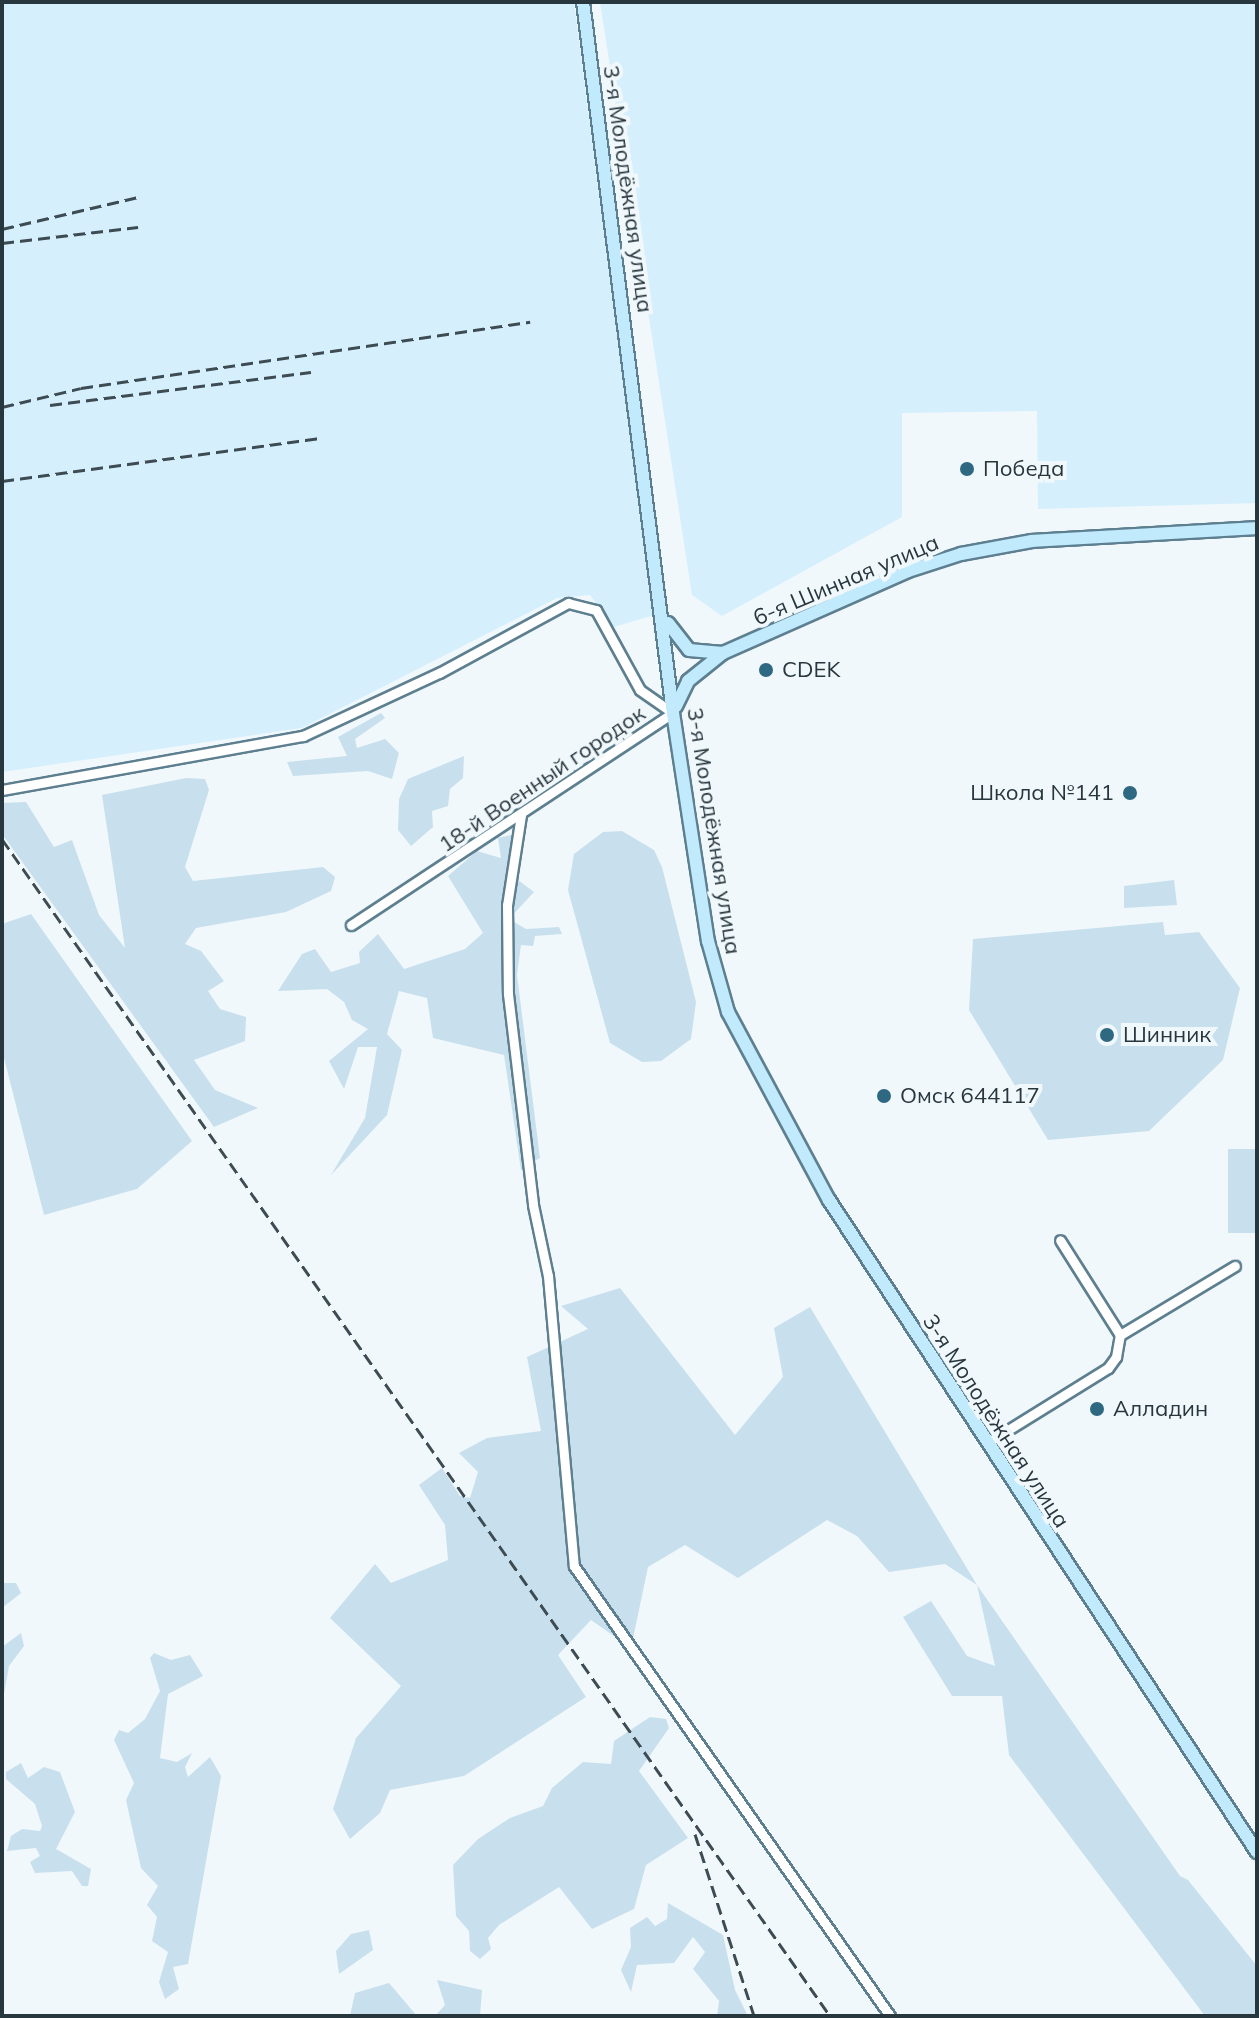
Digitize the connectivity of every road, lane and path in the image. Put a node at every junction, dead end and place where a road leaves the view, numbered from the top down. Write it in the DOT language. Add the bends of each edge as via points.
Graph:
graph roads {
  1 [pos="583,2"];
  2 [pos="1257,528"];
  3 [pos="665,616"];
  4 [pos="723,653"];
  5 [pos="673,713"];
  6 [pos="2,790"];
  7 [pos="521,815"];
  8 [pos="351,925"];
  9 [pos="1060,1240"];
  10 [pos="1235,1266"];
  11 [pos="1120,1335"];
  12 [pos="987,1443"];
  13 [pos="1257,1852"];
  14 [pos="890,2016"];
  1 -- 3 [label="main road, 3-я Молодёжная улица"];
  2 -- 4 [label="main road, 6-я Шинная улица" via="1032,541 972,551 908,571"];
  3 -- 4 [label="main road" via="676,639 689,650"];
  3 -- 5 [label="main road, 3-я Молодёжная улица"];
  4 -- 5 [label="main road, 6-я Шинная улица" via="688,681"];
  5 -- 6 [label="street, 18-й Военный городок" via="640,690 596,610 568,603 439,673 303,736"];
  5 -- 7 [label="street, 18-й Военный городок"];
  5 -- 12 [label="main road, 3-я Молодёжная улица" via="708,941 741,1045 829,1200"];
  7 -- 8 [label="street, 18-й Военный городок"];
  7 -- 14 [label="street" via="507,905 508,994 533,1205 548,1276 574,1566"];
  9 -- 11 [label="street"];
  10 -- 11 [label="street"];
  11 -- 12 [label="street" via="1108,1368"];
  12 -- 13 [label="main road, 3-я Молодёжная улица"];
}
